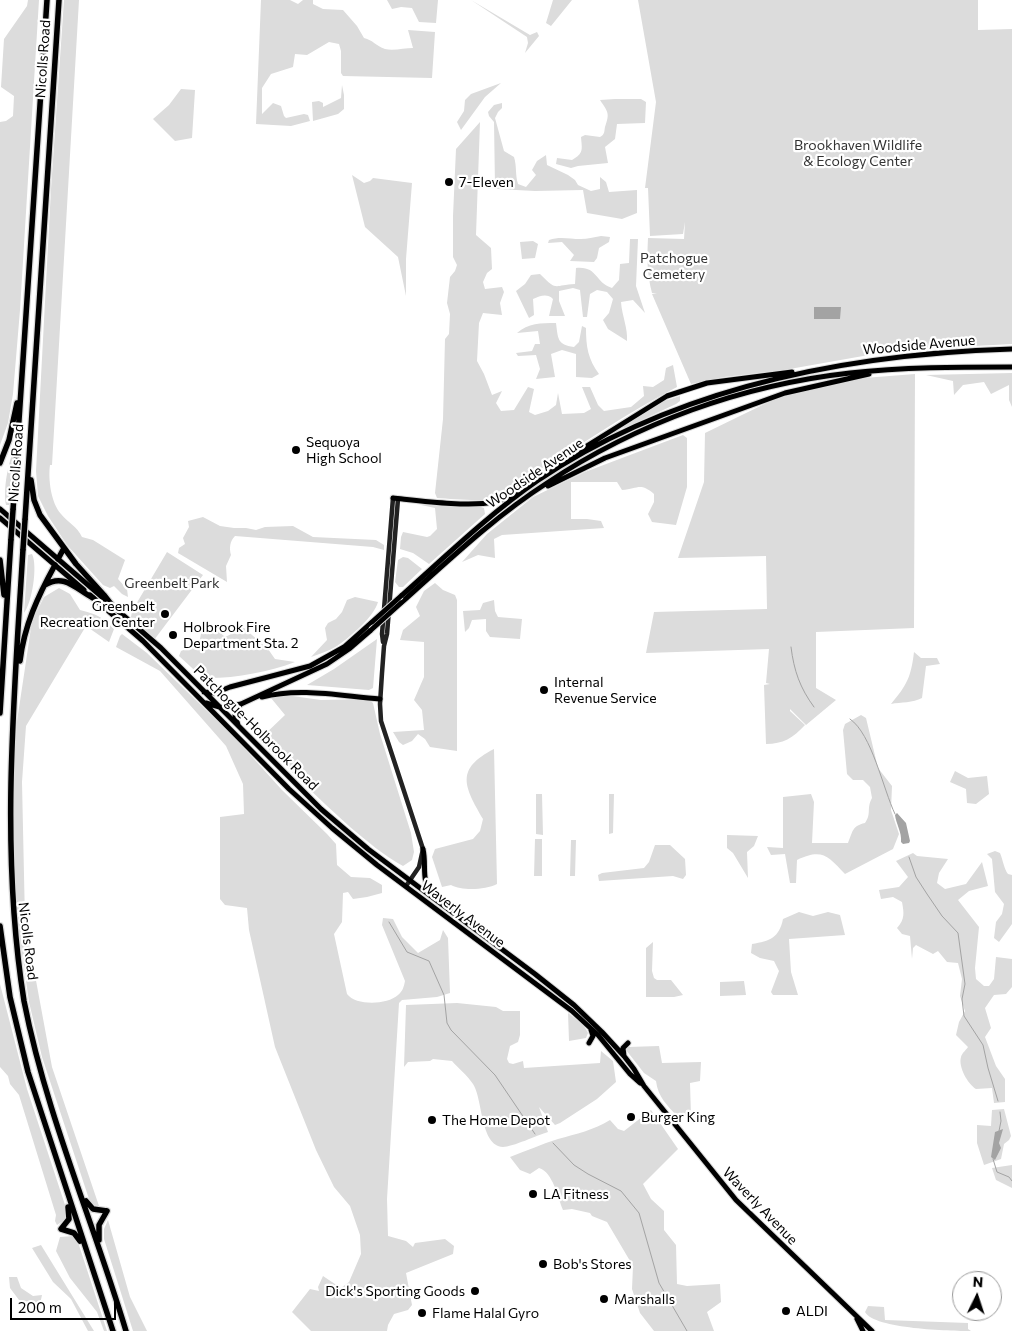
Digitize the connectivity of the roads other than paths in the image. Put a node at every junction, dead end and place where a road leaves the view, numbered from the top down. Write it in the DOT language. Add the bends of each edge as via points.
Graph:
graph roads {
  1 [pos="46,0"];
  2 [pos="59,0"];
  3 [pos="1012,350"];
  4 [pos="23,367"];
  5 [pos="1012,367"];
  6 [pos="902,368"];
  7 [pos="813,370"];
  8 [pos="702,404"];
  9 [pos="682,411"];
  10 [pos="30,440"];
  11 [pos="0,463"];
  12 [pos="547,475"];
  13 [pos="531,486"];
  14 [pos="530,494"];
  15 [pos="396,498"];
  16 [pos="0,509"];
  17 [pos="0,518"];
  18 [pos="64,548"];
  19 [pos="0,560"];
  20 [pos="57,562"];
  21 [pos="434,570"];
  22 [pos="428,575"];
  23 [pos="44,585"];
  24 [pos="93,598"];
  25 [pos="111,604"];
  26 [pos="6,629"];
  27 [pos="204,692"];
  28 [pos="380,699"];
  29 [pos="249,700"];
  30 [pos="203,702"];
  31 [pos="241,704"];
  32 [pos="220,708"];
  33 [pos="13,712"];
  34 [pos="0,713"];
  35 [pos="239,728"];
  36 [pos="423,849"];
  37 [pos="410,880"];
  38 [pos="406,886"];
  39 [pos="442,904"];
  40 [pos="0,926"];
  41 [pos="590,1027"];
  42 [pos="589,1043"];
  43 [pos="628,1043"];
  44 [pos="624,1056"];
  45 [pos="644,1086"];
  46 [pos="77,1182"];
  47 [pos="66,1190"];
  48 [pos="87,1252"];
  49 [pos="101,1254"];
  50 [pos="856,1316"];
  51 [pos="113,1331"];
  52 [pos="126,1331"];
  53 [pos="863,1331"];
  54 [pos="872,1331"];
  1 -- 4 [label="highway, Nicolls Road"];
  2 -- 10 [label="highway, Nicolls Road"];
  3 -- 7 [label="main road, Woodside Avenue" via="916,354"];
  4 -- 11 [label="highway" via="13,422"];
  4 -- 26 [label="highway, Nicolls Road, bridge"];
  5 -- 6 [label="main road, Woodside Avenue"];
  6 -- 8 [label="main road, Woodside Avenue" via="799,380"];
  6 -- 14 [label="main road" via="785,393 605,458"];
  7 -- 8 [label="main road, Woodside Avenue" via="763,382"];
  7 -- 12 [label="main road" via="707,383 667,396 561,462"];
  8 -- 9 [label="main road, Woodside Avenue"];
  9 -- 12 [label="main road, Woodside Avenue" via="645,423 598,445"];
  9 -- 14 [label="main road, Woodside Avenue" via="596,453"];
  10 -- 18 [label="highway" via="35,505"];
  10 -- 33 [label="highway, Nicolls Road, bridge"];
  12 -- 13 [label="main road, Woodside Avenue"];
  13 -- 15 [label="main road" via="492,502"];
  13 -- 21 [label="main road, Woodside Avenue" via="484,521"];
  14 -- 21 [label="main road, Woodside Avenue"];
  15 -- 28 [label="main road"];
  16 -- 20 [label="main road, Patchogue-Holbrook Road"];
  17 -- 20 [label="main road, Patchogue-Holbrook Road"];
  18 -- 20 [label="highway"];
  18 -- 25 [label="highway"];
  19 -- 26 [label="highway"];
  20 -- 23 [label="highway"];
  20 -- 24 [label="main road, Patchogue-Holbrook Road"];
  20 -- 25 [label="main road, Patchogue-Holbrook Road"];
  21 -- 22 [label="main road, Woodside Avenue"];
  22 -- 27 [label="main road, Woodside Avenue, bridge" via="344,647 310,666 215,693"];
  22 -- 29 [label="main road, Woodside Avenue, bridge" via="349,650"];
  23 -- 24 [label="highway" via="65,580"];
  23 -- 33 [label="highway" via="24,637"];
  24 -- 30 [label="main road, Patchogue-Holbrook Road" via="150,648"];
  25 -- 27 [label="main road, Patchogue-Holbrook Road"];
  26 -- 34 [label="highway, Nicolls Road"];
  27 -- 32 [label="main road, Patchogue-Holbrook Road"];
  28 -- 29 [label="main road" via="294,692"];
  28 -- 36 [label="main road" via="383,727"];
  29 -- 31 [label="main road, Woodside Avenue"];
  30 -- 32 [label="main road"];
  30 -- 38 [label="main road, Patchogue-Holbrook Road" via="318,816"];
  31 -- 32 [label="main road, Woodside Avenue"];
  31 -- 35 [label="main road" via="235,715"];
  32 -- 35 [label="main road, Patchogue-Holbrook Road"];
  33 -- 46 [label="highway, Nicolls Road" via="7,836 16,948 38,1060"];
  35 -- 37 [label="main road, Patchogue-Holbrook Road" via="350,835"];
  36 -- 37 [label="main road, Waverly Avenue" via="420,864"];
  36 -- 39 [label="main road" via="425,882"];
  37 -- 38 [label="main road, Waverly Avenue"];
  37 -- 39 [label="main road, Waverly Avenue"];
  38 -- 41 [label="main road, Waverly Avenue"];
  39 -- 44 [label="main road, Waverly Avenue" via="564,996"];
  40 -- 47 [label="highway, Nicolls Road" via="21,1048"];
  41 -- 42 [label="main road" via="593,1035"];
  41 -- 45 [label="main road, Waverly Avenue"];
  43 -- 44 [label="main road"];
  44 -- 45 [label="main road, Waverly Avenue"];
  45 -- 50 [label="main road, Waverly Avenue" via="736,1200"];
  46 -- 49 [label="highway, Nicolls Road"];
  46 -- 49 [label="highway" via="89,1206 107,1211 98,1227"];
  47 -- 48 [label="highway, Nicolls Road"];
  47 -- 48 [label="highway" via="69,1215 61,1229 76,1234"];
  48 -- 51 [label="highway, Nicolls Road"];
  49 -- 52 [label="highway, Nicolls Road"];
  50 -- 53 [label="main road"];
  50 -- 54 [label="main road, Waverly Avenue"];
}
